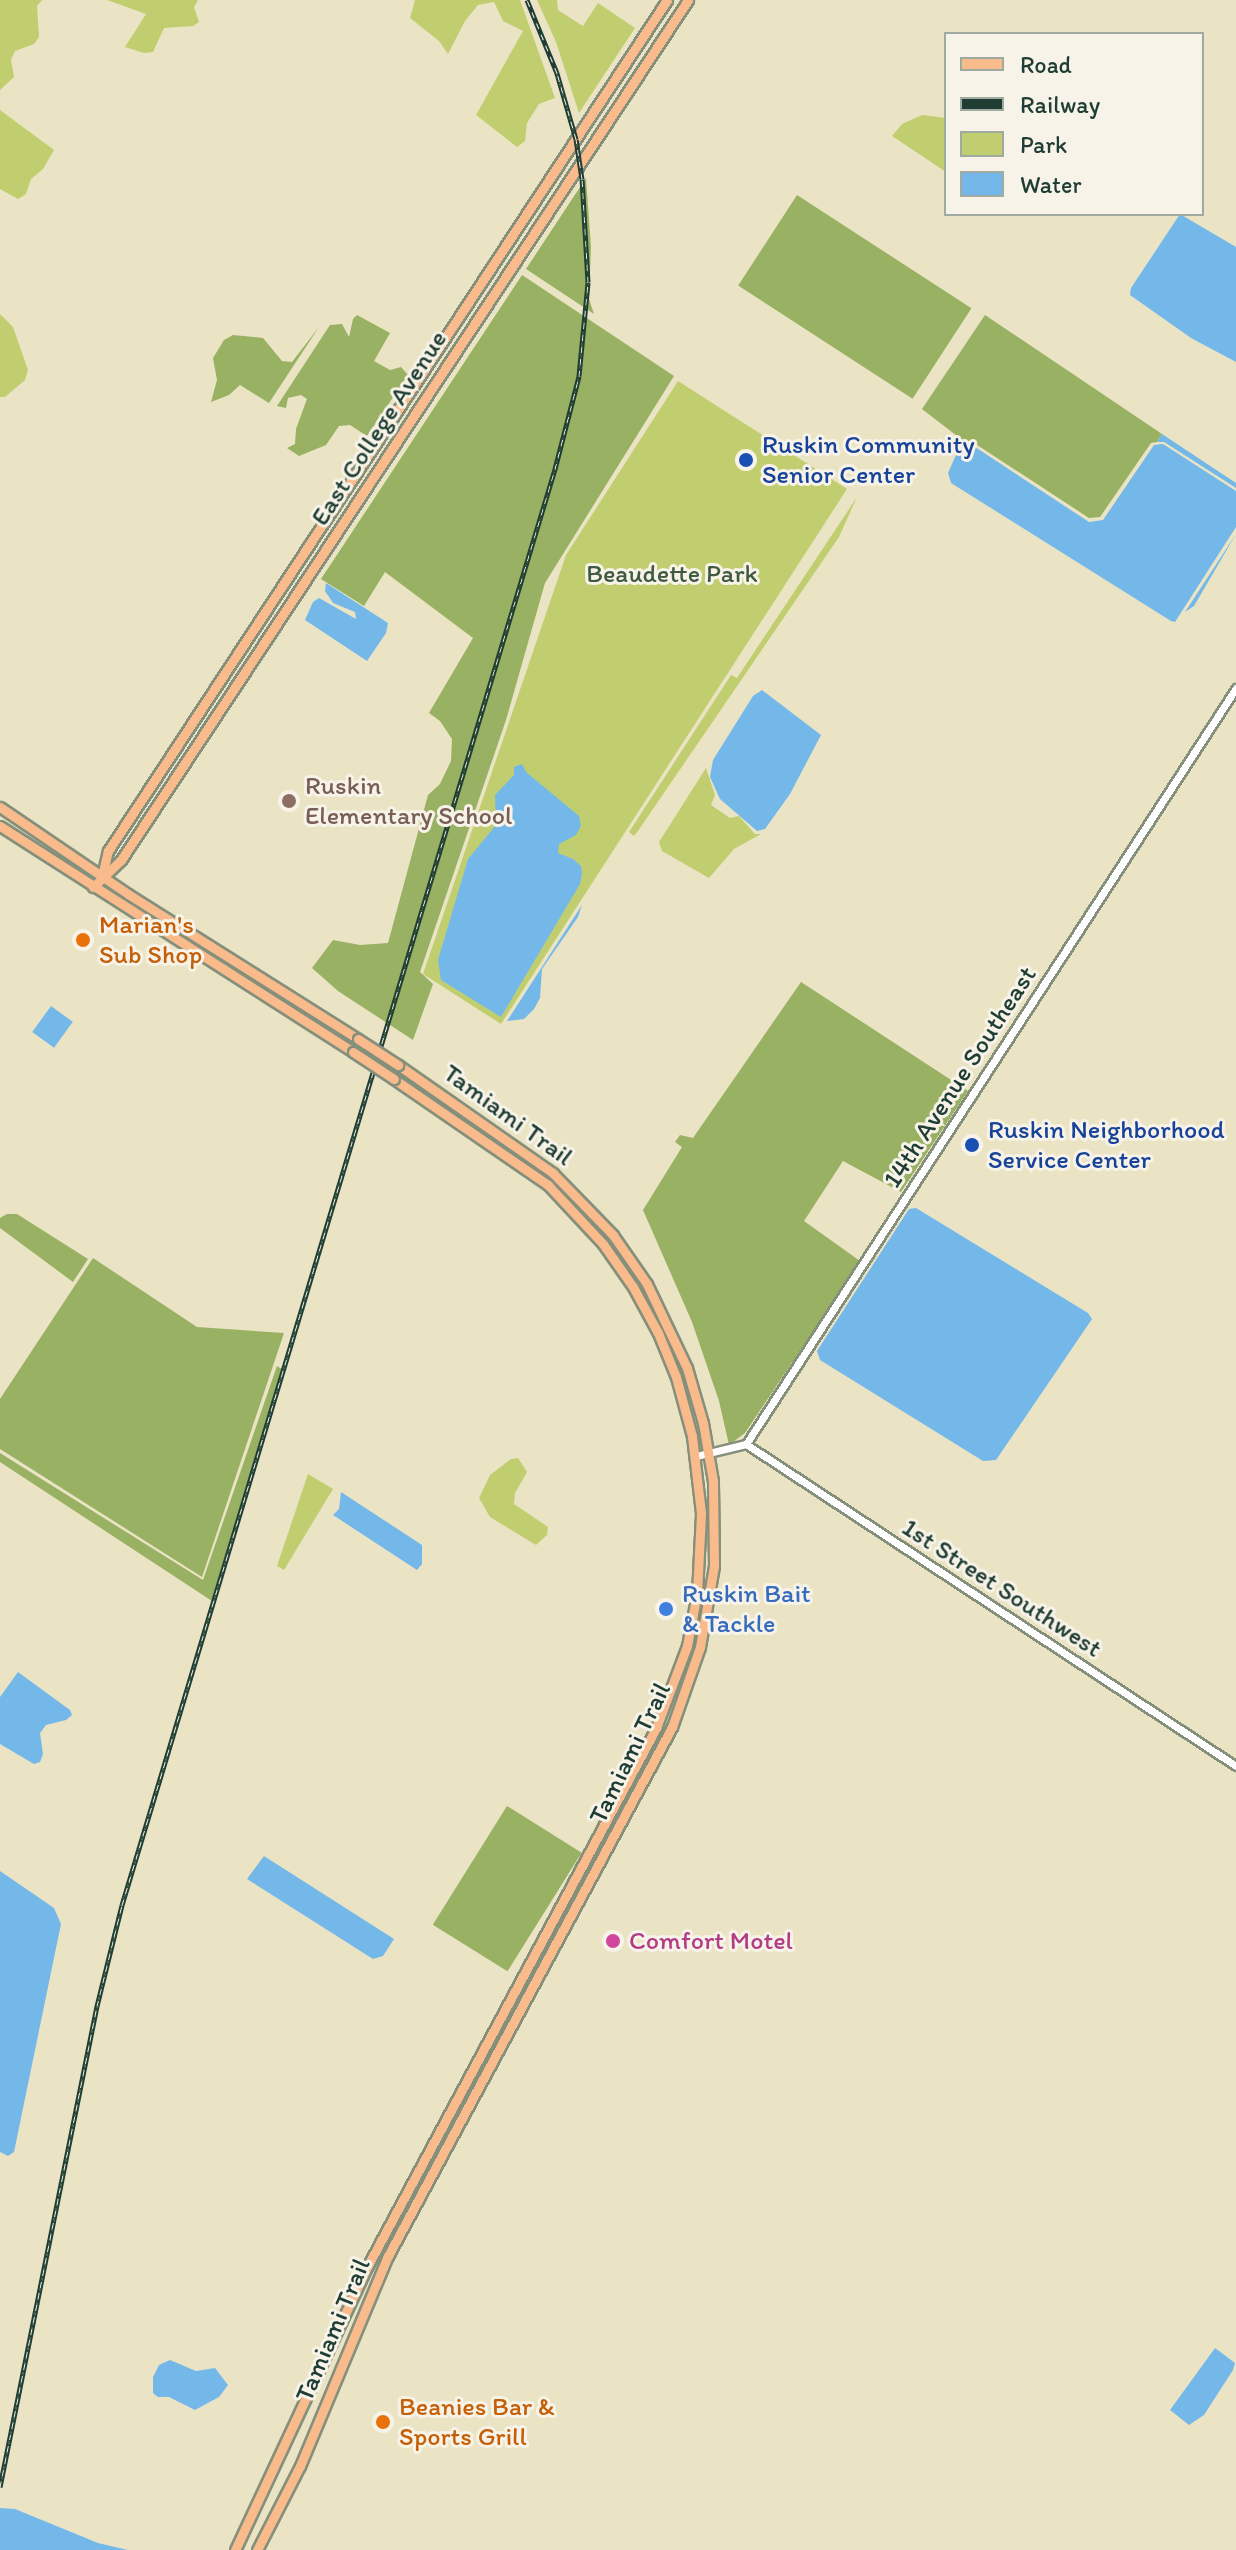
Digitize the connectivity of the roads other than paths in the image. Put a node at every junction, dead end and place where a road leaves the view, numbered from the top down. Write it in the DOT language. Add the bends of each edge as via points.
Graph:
graph roads {
  1 [pos="667,0"];
  2 [pos="688,0"];
  3 [pos="429,394"];
  4 [pos="408,395"];
  5 [pos="1236,688"];
  6 [pos="1,810"];
  7 [pos="0,826"];
  8 [pos="102,876"];
  9 [pos="93,887"];
  10 [pos="746,1444"];
  11 [pos="710,1454"];
  12 [pos="696,1456"];
  13 [pos="1236,1766"];
  14 [pos="235,2550"];
  15 [pos="257,2550"];
  1 -- 4 [label="main road, East College Avenue"];
  2 -- 3 [label="main road, East College Avenue"];
  3 -- 4 [label="main road"];
  3 -- 8 [label="main road, East College Avenue" via="121,860"];
  4 -- 8 [label="main road, East College Avenue" via="108,851"];
  5 -- 10 [label="street, 14th Avenue Southeast"];
  6 -- 8 [label="main road, Tamiami Trail"];
  7 -- 9 [label="main road, Tamiami Trail"];
  8 -- 9 [label="main road, East College Avenue"];
  8 -- 11 [label="main road, Tamiami Trail, bridge" via="398,1065 530,1154 575,1192 647,1284 696,1395"];
  9 -- 12 [label="main road, Tamiami Trail, bridge" via="539,1178 603,1244 658,1333 684,1401"];
  10 -- 11 [label="street"];
  10 -- 13 [label="street, 1st Street Southwest"];
  11 -- 12 [label="street"];
  11 -- 15 [label="main road, Tamiami Trail" via="715,1509 712,1579 683,1702 388,2256 300,2466"];
  12 -- 14 [label="main road, Tamiami Trail" via="701,1513 697,1593 687,1646 666,1706 355,2290"];
}
